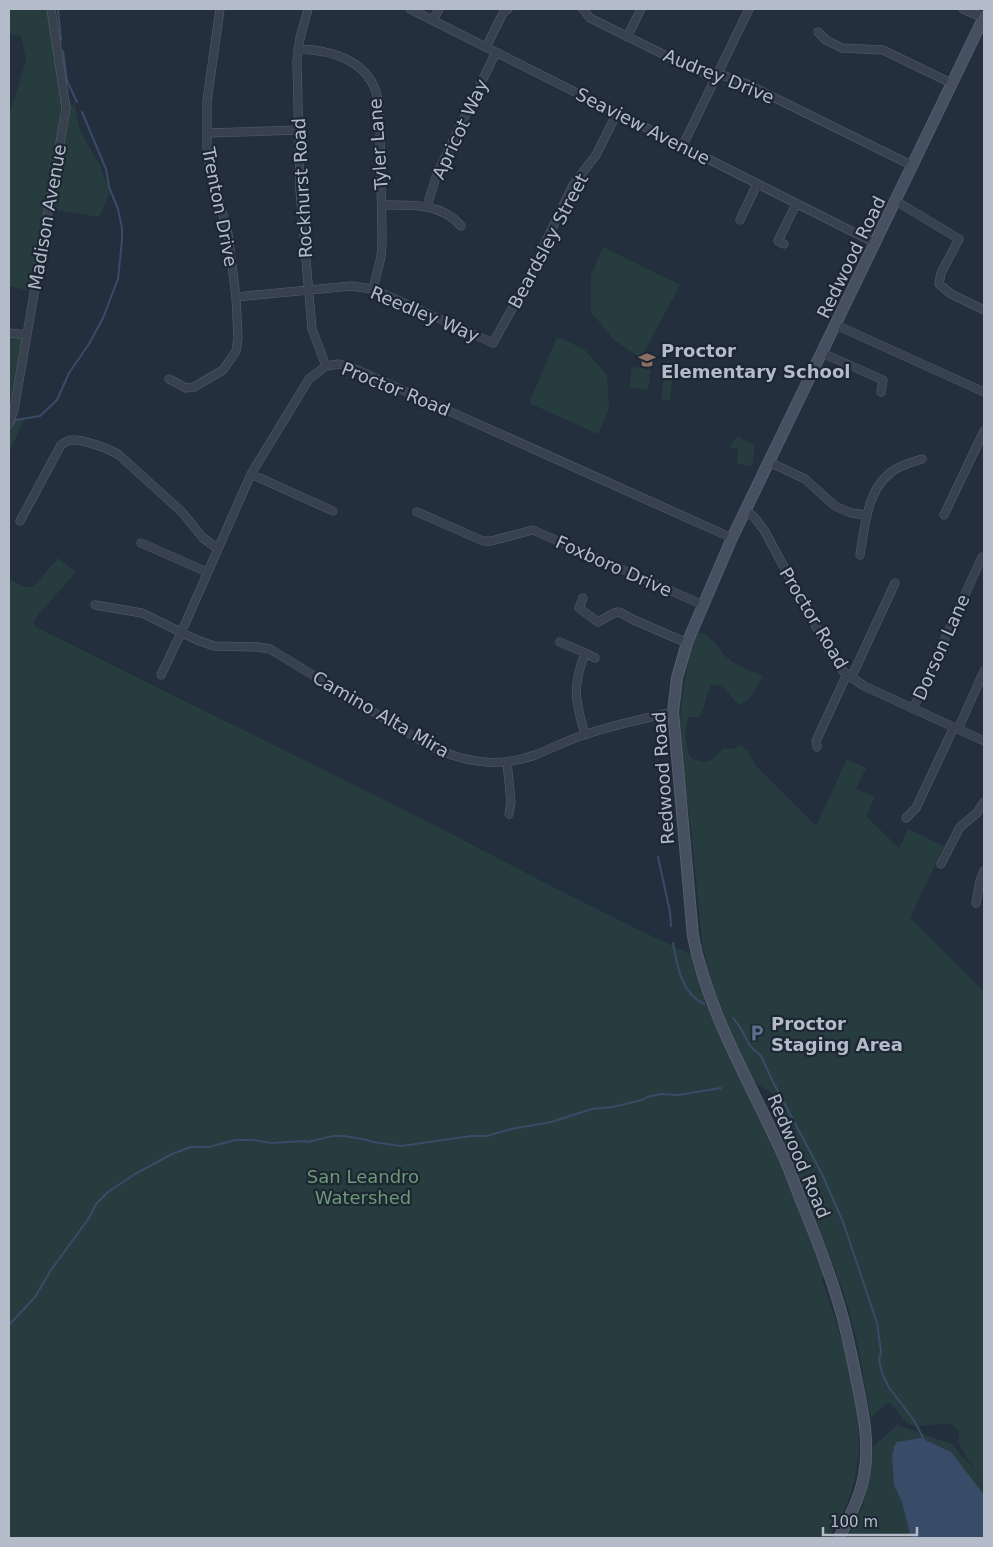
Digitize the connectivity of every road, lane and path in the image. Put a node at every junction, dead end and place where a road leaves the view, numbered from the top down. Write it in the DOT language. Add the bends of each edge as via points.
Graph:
graph roads {
  1 [pos="51,9"];
  2 [pos="220,9"];
  3 [pos="308,9"];
  4 [pos="410,9"];
  5 [pos="439,9"];
  6 [pos="508,9"];
  7 [pos="583,9"];
  8 [pos="641,9"];
  9 [pos="749,9"];
  10 [pos="963,9"];
  11 [pos="984,18"];
  12 [pos="433,20"];
  13 [pos="818,32"];
  14 [pos="627,36"];
  15 [pos="486,48"];
  16 [pos="298,49"];
  17 [pos="496,52"];
  18 [pos="717,75"];
  19 [pos="953,84"];
  20 [pos="618,113"];
  21 [pos="298,130"];
  22 [pos="207,133"];
  23 [pos="682,145"];
  24 [pos="913,166"];
  25 [pos="757,184"];
  26 [pos="896,201"];
  27 [pos="796,204"];
  28 [pos="382,205"];
  29 [pos="427,206"];
  30 [pos="740,220"];
  31 [pos="461,226"];
  32 [pos="875,243"];
  33 [pos="784,244"];
  34 [pos="373,289"];
  35 [pos="309,290"];
  36 [pos="236,297"];
  37 [pos="984,310"];
  38 [pos="836,325"];
  39 [pos="9,333"];
  40 [pos="27,335"];
  41 [pos="493,343"];
  42 [pos="822,353"];
  43 [pos="326,366"];
  44 [pos="169,379"];
  45 [pos="881,392"];
  46 [pos="984,392"];
  47 [pos="9,423"];
  48 [pos="984,431"];
  49 [pos="922,459"];
  50 [pos="769,462"];
  51 [pos="251,474"];
  52 [pos="745,510"];
  53 [pos="333,511"];
  54 [pos="416,512"];
  55 [pos="944,515"];
  56 [pos="867,516"];
  57 [pos="20,521"];
  58 [pos="732,538"];
  59 [pos="141,542"];
  60 [pos="218,548"];
  61 [pos="860,555"];
  62 [pos="982,557"];
  63 [pos="207,572"];
  64 [pos="895,583"];
  65 [pos="583,598"];
  66 [pos="95,605"];
  67 [pos="702,605"];
  68 [pos="181,633"];
  69 [pos="560,642"];
  70 [pos="687,643"];
  71 [pos="585,653"];
  72 [pos="595,658"];
  73 [pos="984,671"];
  74 [pos="161,675"];
  75 [pos="849,676"];
  76 [pos="913,709"];
  77 [pos="673,712"];
  78 [pos="956,728"];
  79 [pos="585,734"];
  80 [pos="984,741"];
  81 [pos="816,747"];
  82 [pos="507,762"];
  83 [pos="984,802"];
  84 [pos="509,814"];
  85 [pos="906,818"];
  86 [pos="941,864"];
  87 [pos="984,871"];
  88 [pos="976,903"];
  89 [pos="839,1538"];
  1 -- 40 [label="street, Madison Avenue" via="66,108"];
  2 -- 22 [label="street, Trenton Drive" via="207,101"];
  3 -- 16 [label="street, Rockhurst Road"];
  4 -- 12 [label="street, Seaview Avenue"];
  5 -- 12 [label="street"];
  6 -- 15 [label="street"];
  7 -- 14 [label="street, Audrey Drive" via="590,18"];
  8 -- 14 [label="street"];
  9 -- 18 [label="street"];
  10 -- 11 [label="street"];
  11 -- 19 [label="main road, Redwood Road"];
  12 -- 15 [label="street, Seaview Avenue"];
  13 -- 19 [label="street" via="842,48 883,50"];
  14 -- 18 [label="street, Audrey Drive" via="695,70"];
  15 -- 17 [label="street, Seaview Avenue"];
  16 -- 21 [label="street, Rockhurst Road"];
  16 -- 28 [label="street, Tyler Lane" via="346,58 357,64 371,81 378,101"];
  17 -- 20 [label="street, Seaview Avenue"];
  17 -- 29 [label="street, Apricot Way" via="437,174"];
  18 -- 23 [label="street"];
  18 -- 24 [label="street, Audrey Drive" via="747,84"];
  19 -- 24 [label="main road, Redwood Road"];
  20 -- 23 [label="street, Seaview Avenue"];
  20 -- 41 [label="street, Beardsley Street" via="596,155 574,185"];
  21 -- 22 [label="street"];
  21 -- 35 [label="street, Rockhurst Road"];
  22 -- 36 [label="street, Trenton Drive" via="209,163 228,234"];
  23 -- 25 [label="street, Seaview Avenue"];
  24 -- 26 [label="main road, Redwood Road"];
  25 -- 27 [label="street, Seaview Avenue"];
  25 -- 30 [label="street"];
  26 -- 32 [label="main road, Redwood Road"];
  26 -- 37 [label="street" via="959,239 941,273 939,284 951,294"];
  27 -- 32 [label="street, Seaview Avenue"];
  27 -- 33 [label="street" via="778,241"];
  28 -- 29 [label="street"];
  28 -- 34 [label="street, Tyler Lane" via="382,257"];
  29 -- 31 [label="street" via="445,213"];
  32 -- 38 [label="main road, Redwood Road"];
  34 -- 35 [label="street, Reedley Way" via="351,286"];
  34 -- 41 [label="street, Reedley Way"];
  35 -- 36 [label="street, Reedley Way"];
  35 -- 43 [label="street, Rockhurst Road" via="313,334"];
  36 -- 44 [label="street, Trenton Drive" via="238,338 231,361 223,370 194,387 186,388"];
  38 -- 42 [label="main road, Redwood Road"];
  38 -- 46 [label="street"];
  39 -- 40 [label="street"];
  40 -- 47 [label="street, Madison Avenue"];
  42 -- 45 [label="street" via="883,380"];
  42 -- 50 [label="main road, Redwood Road"];
  43 -- 51 [label="street, Proctor Road" via="309,379"];
  43 -- 58 [label="street, Proctor Road" via="339,364 353,368"];
  48 -- 55 [label="street"];
  49 -- 56 [label="street" via="901,466 886,477 874,494"];
  50 -- 52 [label="main road, Redwood Road"];
  50 -- 56 [label="street" via="805,479 835,506"];
  51 -- 53 [label="street"];
  51 -- 60 [label="street, Proctor Road"];
  52 -- 58 [label="main road, Redwood Road"];
  52 -- 75 [label="street, Proctor Road" via="764,530 832,655"];
  54 -- 67 [label="street, Foxboro Drive" via="483,541 533,530"];
  56 -- 61 [label="street"];
  57 -- 60 [label="street" via="61,445 74,440 113,450 182,512 203,538"];
  58 -- 67 [label="main road, Redwood Road"];
  59 -- 63 [label="street"];
  60 -- 63 [label="street, Proctor Road"];
  62 -- 76 [label="street, Dorson Lane"];
  63 -- 68 [label="street, Proctor Road"];
  64 -- 75 [label="street"];
  65 -- 70 [label="street" via="579,608 596,621 620,612"];
  66 -- 68 [label="street, Camino Alta Mira" via="142,613"];
  67 -- 70 [label="main road, Redwood Road"];
  68 -- 74 [label="street, Proctor Road"];
  68 -- 82 [label="street, Camino Alta Mira" via="214,646 270,649 444,753 476,762"];
  69 -- 71 [label="street"];
  70 -- 77 [label="main road, Redwood Road" via="678,673"];
  71 -- 72 [label="street"];
  71 -- 79 [label="street" via="575,689"];
  73 -- 78 [label="street"];
  75 -- 76 [label="street, Proctor Road"];
  75 -- 81 [label="street" via="816,741"];
  76 -- 78 [label="street, Proctor Road"];
  77 -- 79 [label="street, Camino Alta Mira"];
  77 -- 89 [label="main road, Redwood Road" via="697,957 713,1005 778,1144 810,1222 835,1292 852,1355 864,1417 865,1462 856,1503"];
  78 -- 80 [label="street, Proctor Road"];
  78 -- 85 [label="street" via="916,808"];
  79 -- 82 [label="street, Camino Alta Mira" via="534,755"];
  82 -- 84 [label="street" via="512,802"];
  83 -- 86 [label="street" via="977,813 960,826"];
  87 -- 88 [label="street"];
}
